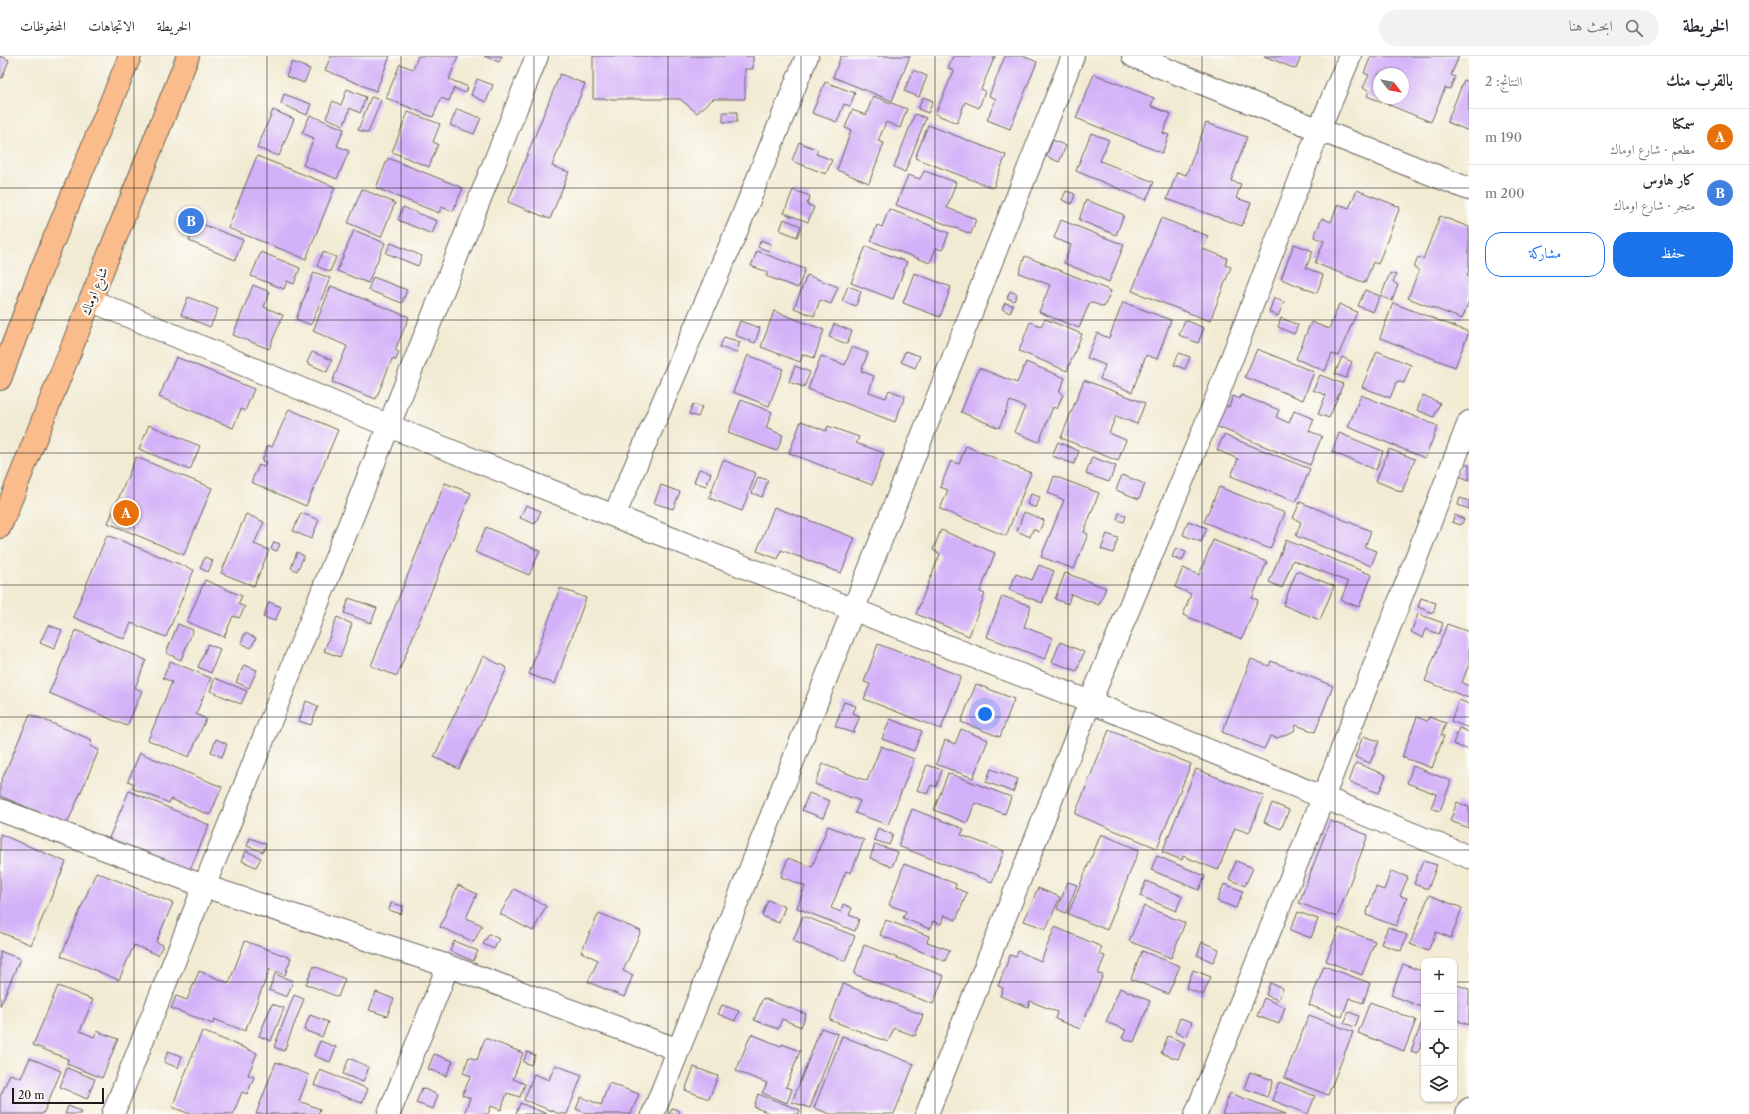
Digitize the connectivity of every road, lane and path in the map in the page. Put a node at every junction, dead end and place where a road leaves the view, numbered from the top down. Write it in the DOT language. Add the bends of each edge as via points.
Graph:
graph roads {
  1 [pos="130,56"];
  2 [pos="188,56"];
  3 [pos="537,56"];
  4 [pos="807,56"];
  5 [pos="1073,56"];
  6 [pos="1133,56"];
  7 [pos="1350,56"];
  8 [pos="1320,130"];
  9 [pos="1469,189"];
  10 [pos="90,300"];
  11 [pos="0,378"];
  12 [pos="1469,422"];
  13 [pos="389,426"];
  14 [pos="614,516"];
  15 [pos="0,527"];
  16 [pos="853,610"];
  17 [pos="1090,702"];
  18 [pos="1323,798"];
  19 [pos="0,810"];
  20 [pos="1469,857"];
  21 [pos="204,886"];
  22 [pos="448,966"];
  23 [pos="679,1050"];
  24 [pos="1469,1109"];
  25 [pos="113,1114"];
  26 [pos="389,1114"];
  27 [pos="653,1114"];
  28 [pos="926,1114"];
  29 [pos="1196,1114"];
  30 [pos="1467,1114"];
  1 -- 11 [label="main road" via="37,280"];
  2 -- 10 [label="main road, شارع اوماك"];
  3 -- 13 [label="street"];
  4 -- 14 [label="street" via="739,225"];
  5 -- 16 [label="street"];
  6 -- 8 [label="street"];
  7 -- 8 [label="street"];
  8 -- 9 [label="street"];
  8 -- 17 [label="street" via="1215,402"];
  10 -- 13 [label="street"];
  10 -- 15 [label="main road, شارع اوماك"];
  12 -- 18 [label="street"];
  13 -- 14 [label="street"];
  13 -- 21 [label="street"];
  14 -- 16 [label="street"];
  16 -- 17 [label="street"];
  16 -- 23 [label="street"];
  17 -- 18 [label="street"];
  17 -- 28 [label="street"];
  18 -- 20 [label="street"];
  18 -- 29 [label="street"];
  19 -- 21 [label="street"];
  21 -- 22 [label="street"];
  21 -- 25 [label="street"];
  22 -- 23 [label="street"];
  22 -- 26 [label="street"];
  23 -- 27 [label="street"];
  24 -- 30 [label="street"];
}
